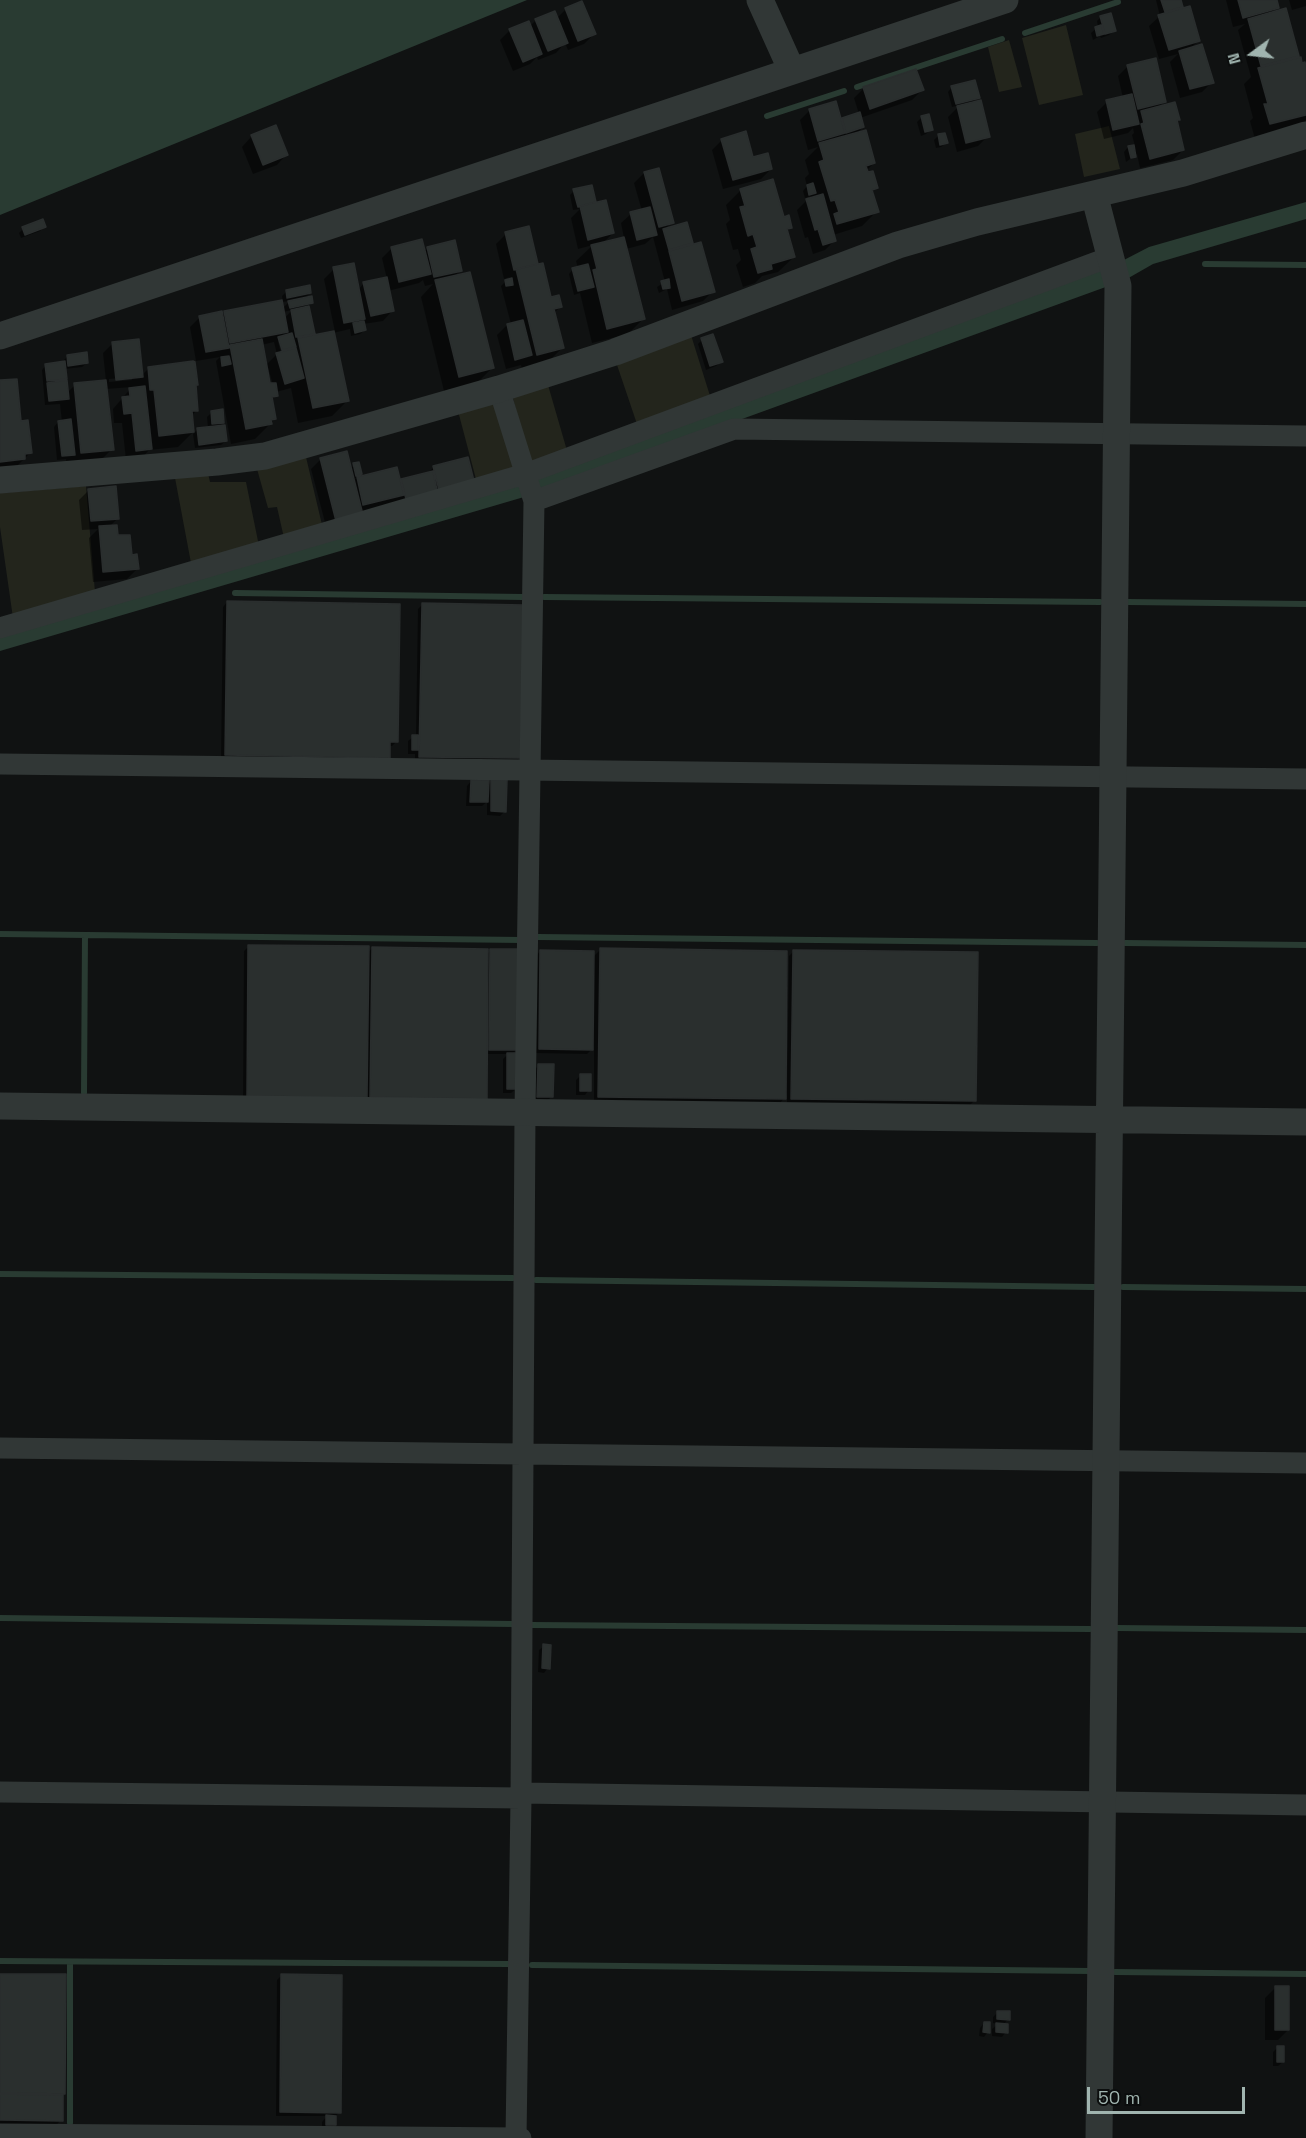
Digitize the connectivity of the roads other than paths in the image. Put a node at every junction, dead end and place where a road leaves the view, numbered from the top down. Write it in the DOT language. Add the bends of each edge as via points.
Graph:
graph roads {
  1 [pos="760,0"];
  2 [pos="1005,0"];
  3 [pos="792,71"];
  4 [pos="1306,135"];
  5 [pos="1094,194"];
  6 [pos="1113,268"];
  7 [pos="0,336"];
  8 [pos="499,389"];
  9 [pos="1117,434"];
  10 [pos="1306,436"];
  11 [pos="526,475"];
  12 [pos="0,480"];
  13 [pos="534,501"];
  14 [pos="0,628"];
  15 [pos="0,764"];
  16 [pos="531,771"];
  17 [pos="1113,776"];
  18 [pos="1306,779"];
  19 [pos="0,1106"];
  20 [pos="525,1112"];
  21 [pos="1109,1119"];
  22 [pos="1306,1122"];
  23 [pos="0,1448"];
  24 [pos="523,1455"];
  25 [pos="1106,1461"];
  26 [pos="1306,1463"];
  27 [pos="0,1792"];
  28 [pos="521,1796"];
  29 [pos="1103,1802"];
  30 [pos="1306,1805"];
  31 [pos="0,2134"];
  32 [pos="516,2138"];
  33 [pos="521,2138"];
  34 [pos="1099,2138"];
  1 -- 3 [label="street"];
  2 -- 3 [label="street"];
  3 -- 7 [label="street"];
  4 -- 5 [label="street" via="1184,173"];
  5 -- 6 [label="street"];
  5 -- 8 [label="street" via="898,245 615,352"];
  6 -- 9 [label="street"];
  6 -- 11 [label="street"];
  8 -- 11 [label="street"];
  8 -- 12 [label="street" via="265,456"];
  9 -- 10 [label="street"];
  9 -- 13 [label="street" via="734,429"];
  9 -- 17 [label="street"];
  11 -- 13 [label="street"];
  11 -- 14 [label="street"];
  13 -- 16 [label="street"];
  15 -- 16 [label="street"];
  16 -- 17 [label="street"];
  16 -- 20 [label="street"];
  17 -- 18 [label="street"];
  17 -- 21 [label="street"];
  19 -- 20 [label="street"];
  20 -- 21 [label="street"];
  20 -- 24 [label="street"];
  21 -- 22 [label="street"];
  21 -- 25 [label="street"];
  23 -- 24 [label="street"];
  24 -- 25 [label="street"];
  24 -- 28 [label="street"];
  25 -- 26 [label="street"];
  25 -- 29 [label="street"];
  27 -- 28 [label="street"];
  28 -- 29 [label="street"];
  28 -- 32 [label="street"];
  29 -- 30 [label="street"];
  29 -- 34 [label="street"];
  31 -- 32 [label="street"];
  32 -- 33 [label="street"];
}
